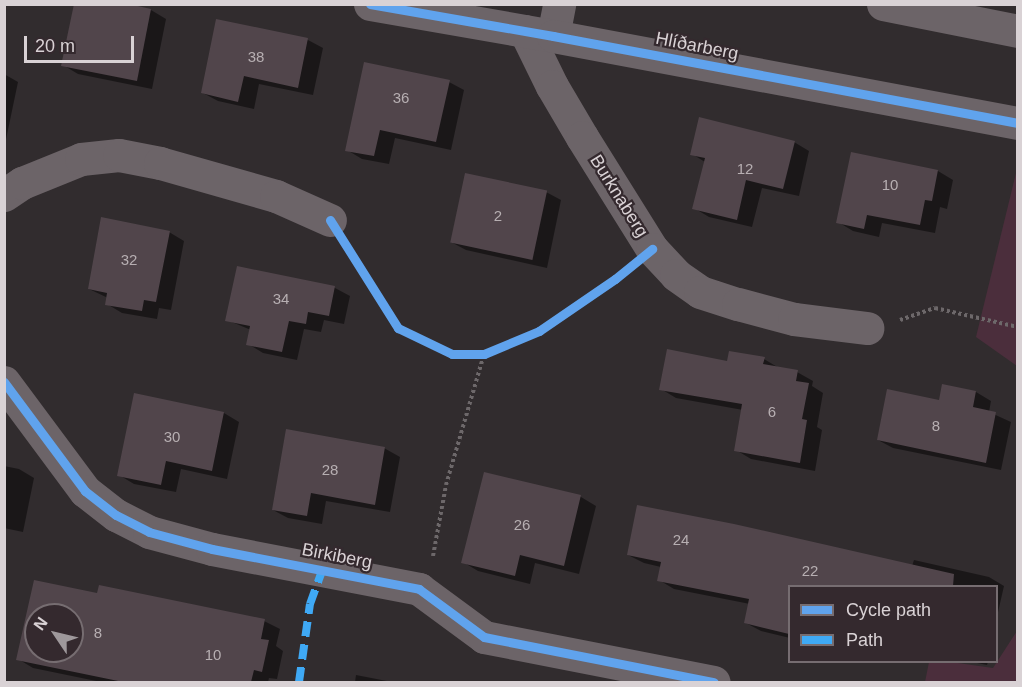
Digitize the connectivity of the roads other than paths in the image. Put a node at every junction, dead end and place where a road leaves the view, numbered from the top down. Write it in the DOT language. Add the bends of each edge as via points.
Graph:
graph roads {
  1 [pos="370,4"];
  2 [pos="883,4"];
  3 [pos="546,24"];
  4 [pos="1017,31"];
  5 [pos="1017,123"];
  6 [pos="4,195"];
  7 [pos="330,220"];
  8 [pos="867,328"];
  9 [pos="4,382"];
  10 [pos="714,682"];
  1 -- 3 [label="street, Hlíðarberg"];
  2 -- 4 [label="street"];
  3 -- 5 [label="street, Hlíðarberg"];
  3 -- 8 [label="street, Burknaberg" via="552,86 652,249 676,275 700,292 738,304 794,319"];
  6 -- 7 [label="street" via="22,183 81,159 119,155 276,196"];
  9 -- 10 [label="street, Birkiberg" via="85,491 116,515 150,532 212,549 418,589 484,637"];
}
